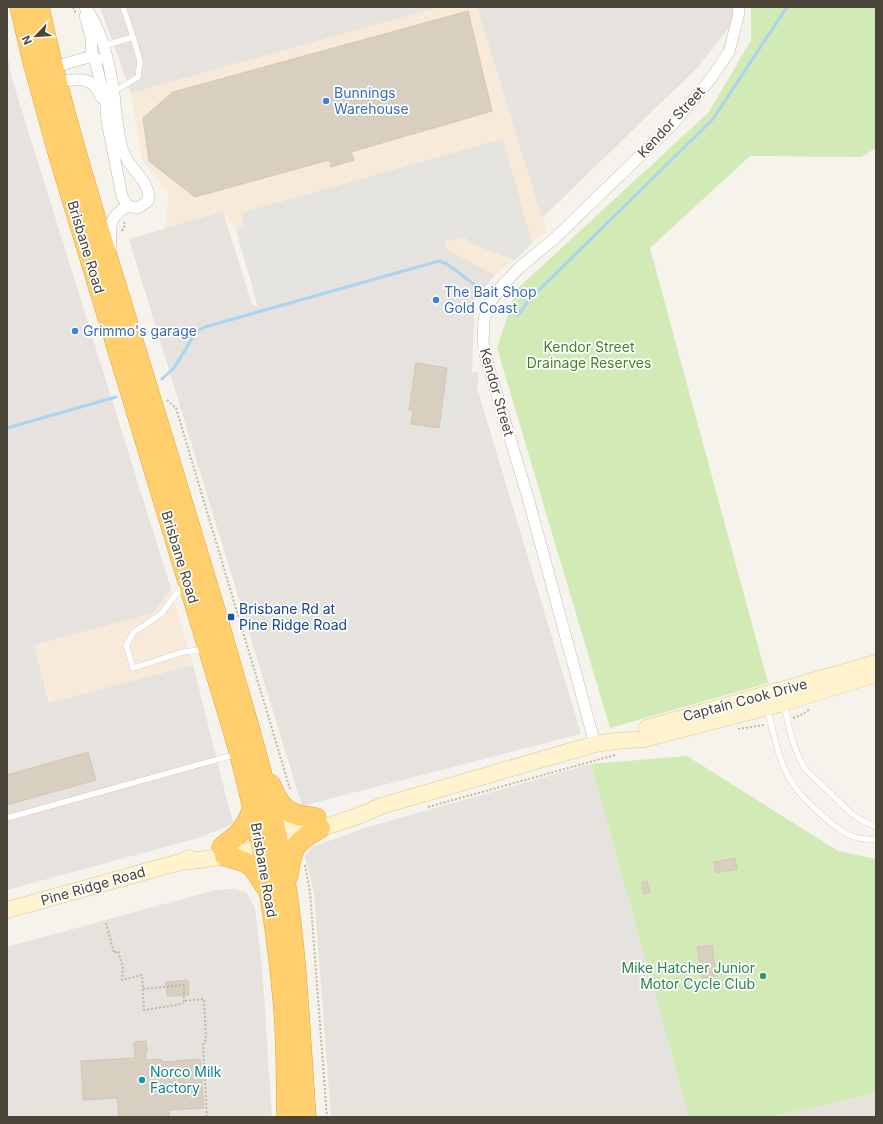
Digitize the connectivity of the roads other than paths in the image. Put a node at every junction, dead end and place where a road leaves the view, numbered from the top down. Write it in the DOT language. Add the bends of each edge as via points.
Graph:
graph roads {
  1 [pos="20,7"];
  2 [pos="39,7"];
  3 [pos="84,7"];
  4 [pos="123,7"];
  5 [pos="738,7"];
  6 [pos="133,36"];
  7 [pos="103,46"];
  8 [pos="92,56"];
  9 [pos="110,72"];
  10 [pos="47,77"];
  11 [pos="113,92"];
  12 [pos="107,121"];
  13 [pos="126,206"];
  14 [pos="112,271"];
  15 [pos="187,580"];
  16 [pos="210,657"];
  17 [pos="876,663"];
  18 [pos="876,674"];
  19 [pos="782,697"];
  20 [pos="765,701"];
  21 [pos="595,744"];
  22 [pos="239,754"];
  23 [pos="258,759"];
  24 [pos="253,808"];
  25 [pos="7,818"];
  26 [pos="318,823"];
  27 [pos="876,827"];
  28 [pos="268,838"];
  29 [pos="876,840"];
  30 [pos="223,852"];
  31 [pos="278,891"];
  32 [pos="7,910"];
  33 [pos="287,1117"];
  34 [pos="306,1117"];
  1 -- 10 [label="highway, Brisbane Road"];
  2 -- 10 [label="highway, Brisbane Road"];
  3 -- 7 [label="street" via="92,16"];
  3 -- 8 [label="street" via="91,36"];
  4 -- 6 [label="lane"];
  5 -- 21 [label="street, Kendor Street" via="739,13 730,52 710,80 672,125 500,288 489,304 484,320 483,342 486,358 528,498"];
  6 -- 7 [label="lane"];
  6 -- 11 [label="lane" via="140,61 138,77"];
  7 -- 9 [label="street"];
  8 -- 9 [label="street"];
  8 -- 10 [label="street"];
  8 -- 12 [label="street" via="106,104"];
  9 -- 11 [label="street"];
  10 -- 12 [label="street" via="92,83 98,91"];
  10 -- 14 [label="highway, Brisbane Road" via="74,146"];
  10 -- 15 [label="highway, Brisbane Road" via="59,156"];
  11 -- 13 [label="street" via="124,155 145,184 149,196 148,201 138,208"];
  12 -- 13 [label="street"];
  13 -- 14 [label="street" via="115,215 110,228"];
  14 -- 23 [label="highway, Brisbane Road"];
  15 -- 16 [label="highway, Brisbane Road"];
  15 -- 16 [label="lane" via="161,614 134,632 126,645 133,668 184,652 199,650"];
  16 -- 22 [label="highway, Brisbane Road"];
  17 -- 19 [label="street, Captain Cook Drive"];
  18 -- 19 [label="street, Captain Cook Drive"];
  19 -- 20 [label="street, Captain Cook Drive"];
  19 -- 27 [label="lane" via="794,745 806,770 852,814"];
  20 -- 21 [label="street, Captain Cook Drive" via="619,747"];
  20 -- 29 [label="lane" via="780,756 797,790 842,831 856,838"];
  21 -- 26 [label="street, Captain Cook Drive" via="381,806 361,807"];
  22 -- 24 [label="highway, Brisbane Road"];
  22 -- 25 [label="lane"];
  23 -- 26 [label="highway" via="282,807"];
  23 -- 28 [label="highway, Brisbane Road"];
  24 -- 28 [label="highway, Brisbane Road"];
  24 -- 30 [label="highway" via="242,831"];
  26 -- 28 [label="street, Captain Cook Drive"];
  26 -- 31 [label="highway" via="293,850"];
  28 -- 30 [label="street, Pine Ridge Road"];
  28 -- 31 [label="highway, Brisbane Road"];
  30 -- 31 [label="highway" via="252,865"];
  30 -- 32 [label="street, Pine Ridge Road" via="215,859 180,862"];
  31 -- 33 [label="highway, Brisbane Road"];
  31 -- 34 [label="highway, Brisbane Road" via="297,986"];
}
